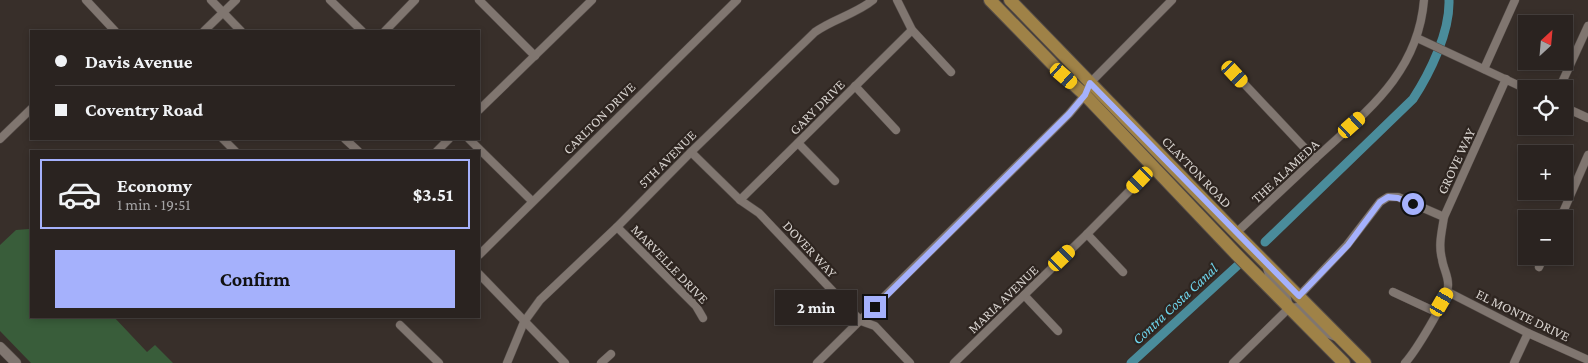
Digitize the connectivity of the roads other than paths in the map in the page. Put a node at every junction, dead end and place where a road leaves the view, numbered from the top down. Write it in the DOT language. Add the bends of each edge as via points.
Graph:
graph roads {
  1 [pos="86,0"];
  2 [pos="211,0"];
  3 [pos="236,0"];
  4 [pos="330,0"];
  5 [pos="415,0"];
  6 [pos="479,0"];
  7 [pos="592,0"];
  8 [pos="737,0"];
  9 [pos="873,0"];
  10 [pos="897,0"];
  11 [pos="990,0"];
  12 [pos="1010,0"];
  13 [pos="1172,0"];
  14 [pos="1424,0"];
  15 [pos="1515,0"];
  16 [pos="223,12"];
  17 [pos="1588,26"];
  18 [pos="112,30"];
  19 [pos="205,30"];
  20 [pos="240,30"];
  21 [pos="361,30"];
  22 [pos="387,30"];
  23 [pos="912,30"];
  24 [pos="1417,38"];
  25 [pos="535,56"];
  26 [pos="1484,69"];
  27 [pos="951,72"];
  28 [pos="1235,74"];
  29 [pos="1506,79"];
  30 [pos="1563,80"];
  31 [pos="1518,85"];
  32 [pos="855,86"];
  33 [pos="1088,89"];
  34 [pos="480,109"];
  35 [pos="30,110"];
  36 [pos="1573,111"];
  37 [pos="1588,118"];
  38 [pos="896,130"];
  39 [pos="0,139"];
  40 [pos="224,140"];
  41 [pos="347,140"];
  42 [pos="448,140"];
  43 [pos="469,140"];
  44 [pos="798,143"];
  45 [pos="234,150"];
  46 [pos="357,150"];
  47 [pos="438,150"];
  48 [pos="479,150"];
  49 [pos="480,151"];
  50 [pos="691,152"];
  51 [pos="1588,155"];
  52 [pos="1315,159"];
  53 [pos="1154,167"];
  54 [pos="835,181"];
  55 [pos="740,200"];
  56 [pos="532,201"];
  57 [pos="1564,210"];
  58 [pos="1444,217"];
  59 [pos="618,228"];
  60 [pos="1087,234"];
  61 [pos="1236,234"];
  62 [pos="480,254"];
  63 [pos="1264,261"];
  64 [pos="1123,272"];
  65 [pos="480,275"];
  66 [pos="1392,292"];
  67 [pos="1448,292"];
  68 [pos="1024,295"];
  69 [pos="1299,296"];
  70 [pos="1289,308"];
  71 [pos="1436,312"];
  72 [pos="703,318"];
  73 [pos="861,321"];
  74 [pos="524,322"];
  75 [pos="400,325"];
  76 [pos="1058,331"];
  77 [pos="1528,333"];
  78 [pos="1341,338"];
  79 [pos="0,347"];
  80 [pos="611,354"];
  81 [pos="1588,360"];
  82 [pos="957,362"];
  83 [pos="16,363"];
  84 [pos="439,363"];
  85 [pos="508,363"];
  86 [pos="565,363"];
  87 [pos="601,363"];
  88 [pos="817,363"];
  89 [pos="910,363"];
  90 [pos="1232,363"];
  91 [pos="1344,363"];
  92 [pos="1365,363"];
  93 [pos="1405,363"];
  94 [pos="1514,363"];
  1 -- 18 [label="street"];
  2 -- 16 [label="street"];
  3 -- 16 [label="street"];
  4 -- 21 [label="street"];
  5 -- 22 [label="street"];
  6 -- 25 [label="street"];
  7 -- 25 [label="street"];
  8 -- 56 [label="street, CARLTON DRIVE"];
  9 -- 50 [label="street, 5TH AVENUE" via="815,32"];
  10 -- 23 [label="street"];
  11 -- 33 [label="main road, CLAYTON ROAD" via="1064,76"];
  12 -- 33 [label="main road, CLAYTON ROAD"];
  13 -- 33 [label="street"];
  14 -- 24 [label="street, THE ALAMEDA"];
  15 -- 26 [label="street"];
  16 -- 19 [label="street"];
  16 -- 20 [label="street"];
  17 -- 30 [label="street"];
  23 -- 27 [label="street"];
  23 -- 32 [label="street, GARY DRIVE"];
  24 -- 26 [label="street"];
  24 -- 52 [label="street, THE ALAMEDA" via="1408,59 1387,90"];
  25 -- 34 [label="street"];
  26 -- 29 [label="street"];
  28 -- 52 [label="street"];
  29 -- 31 [label="street"];
  29 -- 58 [label="street, GROVE WAY"];
  32 -- 38 [label="street"];
  32 -- 44 [label="street, GARY DRIVE"];
  33 -- 53 [label="main road, CLAYTON ROAD"];
  33 -- 61 [label="main road, CLAYTON ROAD"];
  33 -- 73 [label="street" via="1064,119"];
  35 -- 39 [label="street"];
  36 -- 37 [label="street"];
  40 -- 45 [label="street"];
  41 -- 46 [label="street"];
  42 -- 47 [label="street"];
  43 -- 48 [label="street"];
  44 -- 54 [label="street"];
  44 -- 55 [label="street, GARY DRIVE"];
  49 -- 56 [label="street"];
  50 -- 55 [label="street, DOVER WAY"];
  50 -- 59 [label="street, 5TH AVENUE"];
  51 -- 57 [label="street"];
  52 -- 61 [label="street, THE ALAMEDA"];
  53 -- 60 [label="street, MARIA AVENUE"];
  53 -- 70 [label="main road, CLAYTON ROAD"];
  55 -- 73 [label="street, DOVER WAY" via="759,213"];
  56 -- 62 [label="street, CARLTON DRIVE"];
  58 -- 67 [label="street, GROVE WAY" via="1441,258"];
  58 -- 69 [label="street" via="1388,197 1380,202 1348,245"];
  59 -- 72 [label="street, MARVELLE DRIVE" via="696,306"];
  59 -- 74 [label="street, 5TH AVENUE" via="540,300"];
  60 -- 64 [label="street"];
  60 -- 68 [label="street, MARIA AVENUE"];
  61 -- 63 [label="main road, CLAYTON ROAD"];
  63 -- 69 [label="main road, CLAYTON ROAD"];
  63 -- 70 [label="street" via="1270,278 1286,294"];
  65 -- 74 [label="street"];
  66 -- 71 [label="street"];
  67 -- 71 [label="street"];
  67 -- 77 [label="street, EL MONTE DRIVE"];
  68 -- 76 [label="street"];
  68 -- 82 [label="street, MARIA AVENUE"];
  69 -- 78 [label="main road, CLAYTON ROAD"];
  70 -- 78 [label="street" via="1298,307 1321,331"];
  70 -- 90 [label="street"];
  70 -- 91 [label="main road, CLAYTON ROAD"];
  71 -- 93 [label="street"];
  73 -- 88 [label="street"];
  73 -- 89 [label="street, DOVER WAY" via="875,326"];
  74 -- 85 [label="street, 5TH AVENUE"];
  74 -- 86 [label="street"];
  75 -- 84 [label="street"];
  77 -- 81 [label="street, EL MONTE DRIVE"];
  77 -- 94 [label="street"];
  78 -- 92 [label="main road, CLAYTON ROAD"];
  79 -- 83 [label="street"];
  80 -- 87 [label="street"];
}
